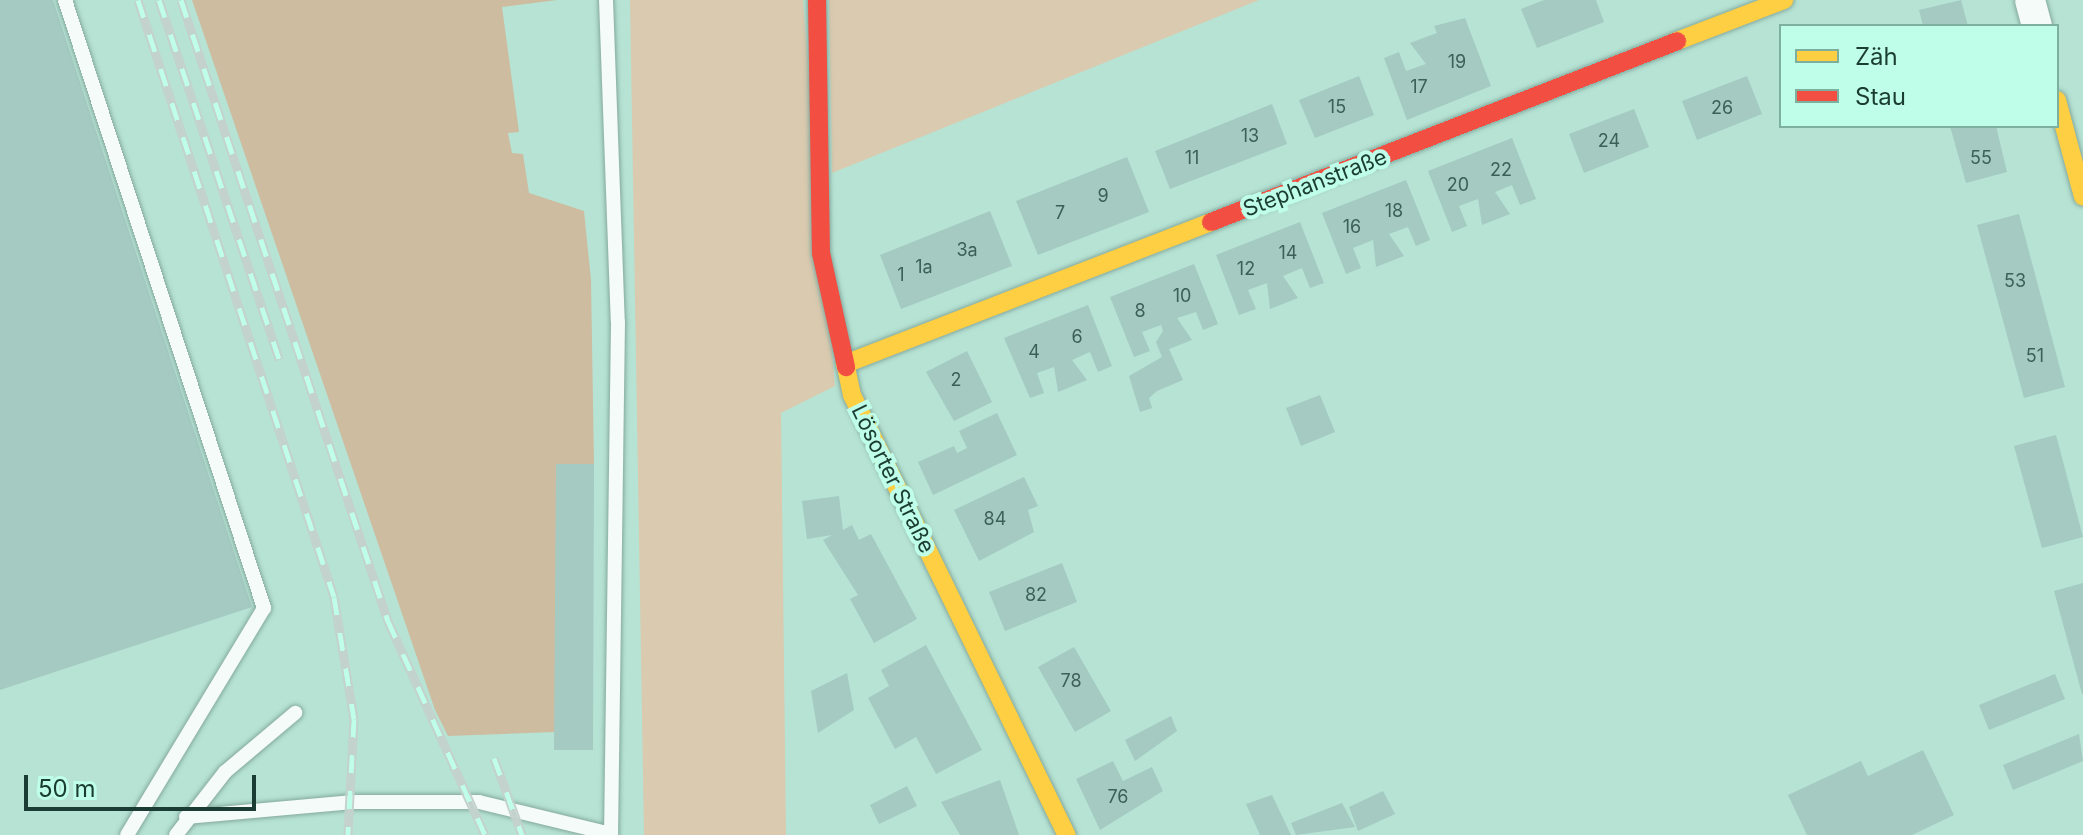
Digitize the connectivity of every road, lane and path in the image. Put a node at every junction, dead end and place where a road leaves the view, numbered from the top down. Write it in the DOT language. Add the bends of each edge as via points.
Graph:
graph roads {
  1 [pos="65,0"];
  2 [pos="606,0"];
  3 [pos="817,0"];
  4 [pos="1784,0"];
  5 [pos="2030,0"];
  6 [pos="2036,24"];
  7 [pos="2059,107"];
  8 [pos="2083,197"];
  9 [pos="845,364"];
  10 [pos="295,713"];
  11 [pos="186,817"];
  12 [pos="127,835"];
  13 [pos="176,835"];
  14 [pos="611,835"];
  15 [pos="1067,835"];
  1 -- 12 [label="lane" via="264,608"];
  2 -- 14 [label="lane" via="618,322"];
  3 -- 9 [label="street, Lösorter Straße" via="821,253"];
  4 -- 9 [label="street, Stephanstraße"];
  5 -- 6 [label="street"];
  7 -- 8 [label="street"];
  9 -- 15 [label="street, Lösorter Straße" via="867,435 1007,700"];
  10 -- 11 [label="lane" via="225,772"];
  11 -- 13 [label="lane"];
  11 -- 14 [label="lane" via="426,800 512,805"];
}
